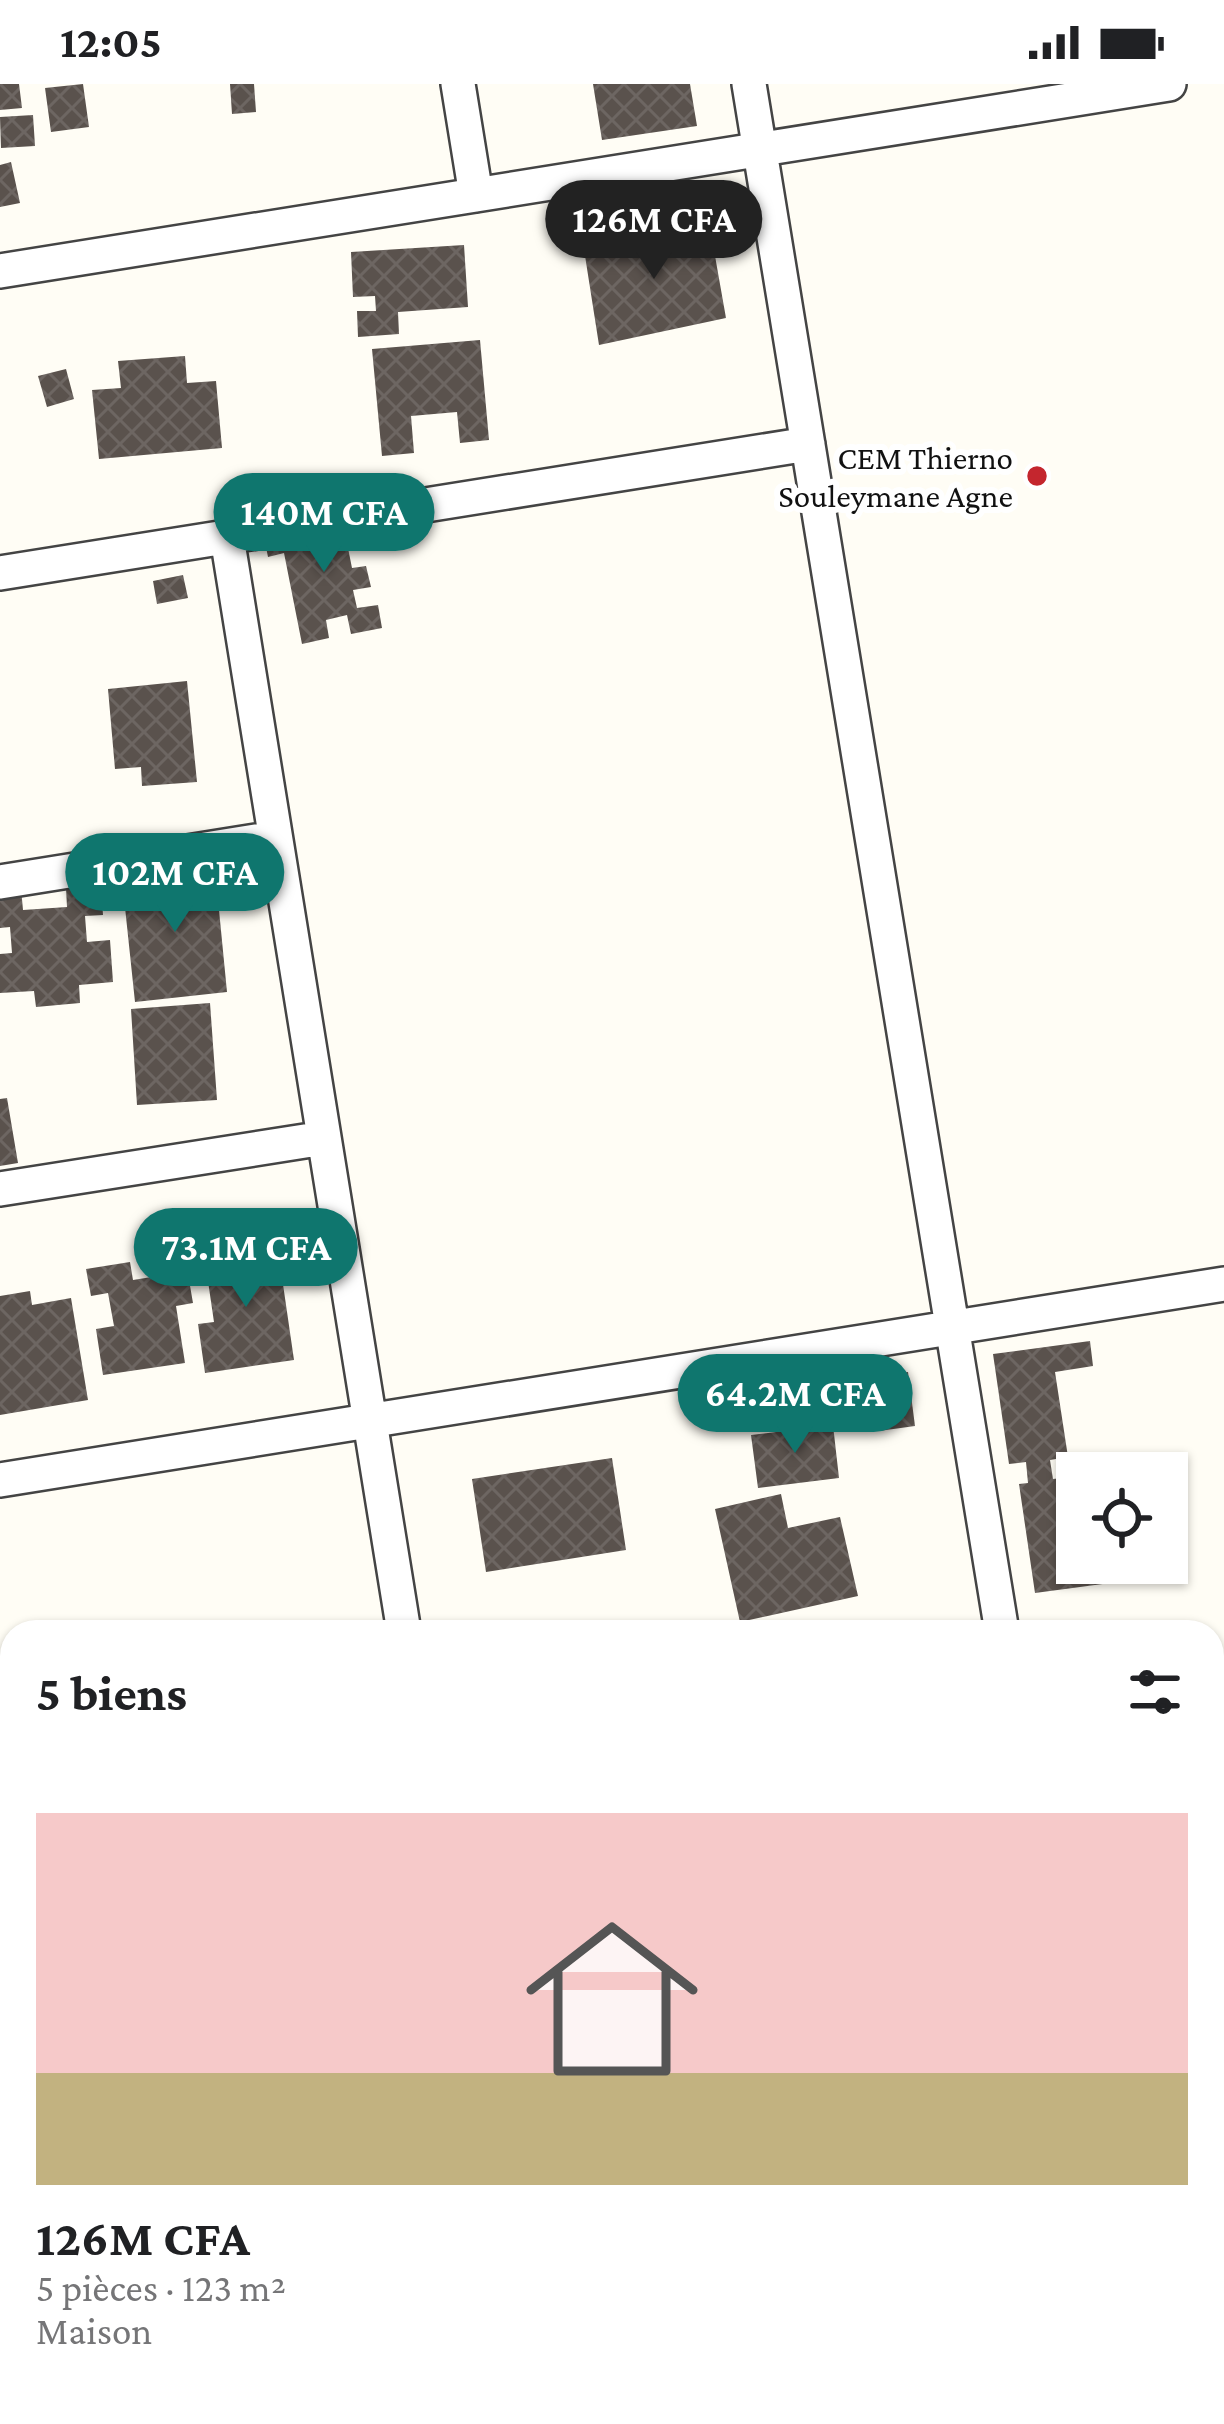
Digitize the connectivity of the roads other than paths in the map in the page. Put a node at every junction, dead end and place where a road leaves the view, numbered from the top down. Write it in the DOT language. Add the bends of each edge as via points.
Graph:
graph roads {
  1 [pos="458,84"];
  2 [pos="749,84"];
  3 [pos="1168,84"];
  4 [pos="760,149"];
  5 [pos="476,195"];
  6 [pos="0,271"];
  7 [pos="808,444"];
  8 [pos="227,537"];
  9 [pos="0,573"];
  10 [pos="275,838"];
  11 [pos="0,882"];
  12 [pos="324,1138"];
  13 [pos="0,1189"];
  14 [pos="1224,1284"];
  15 [pos="952,1328"];
  16 [pos="370,1421"];
  17 [pos="0,1480"];
  18 [pos="402,1620"];
  19 [pos="1000,1620"];
  1 -- 5 [label="street"];
  2 -- 4 [label="street"];
  3 -- 4 [label="street"];
  4 -- 5 [label="street"];
  4 -- 7 [label="street"];
  5 -- 6 [label="street"];
  7 -- 8 [label="street"];
  7 -- 15 [label="street"];
  8 -- 9 [label="street"];
  8 -- 10 [label="street"];
  10 -- 11 [label="street"];
  10 -- 12 [label="street"];
  12 -- 13 [label="street"];
  12 -- 16 [label="street"];
  14 -- 15 [label="street"];
  15 -- 16 [label="street"];
  15 -- 19 [label="street"];
  16 -- 17 [label="street"];
  16 -- 18 [label="street"];
}
